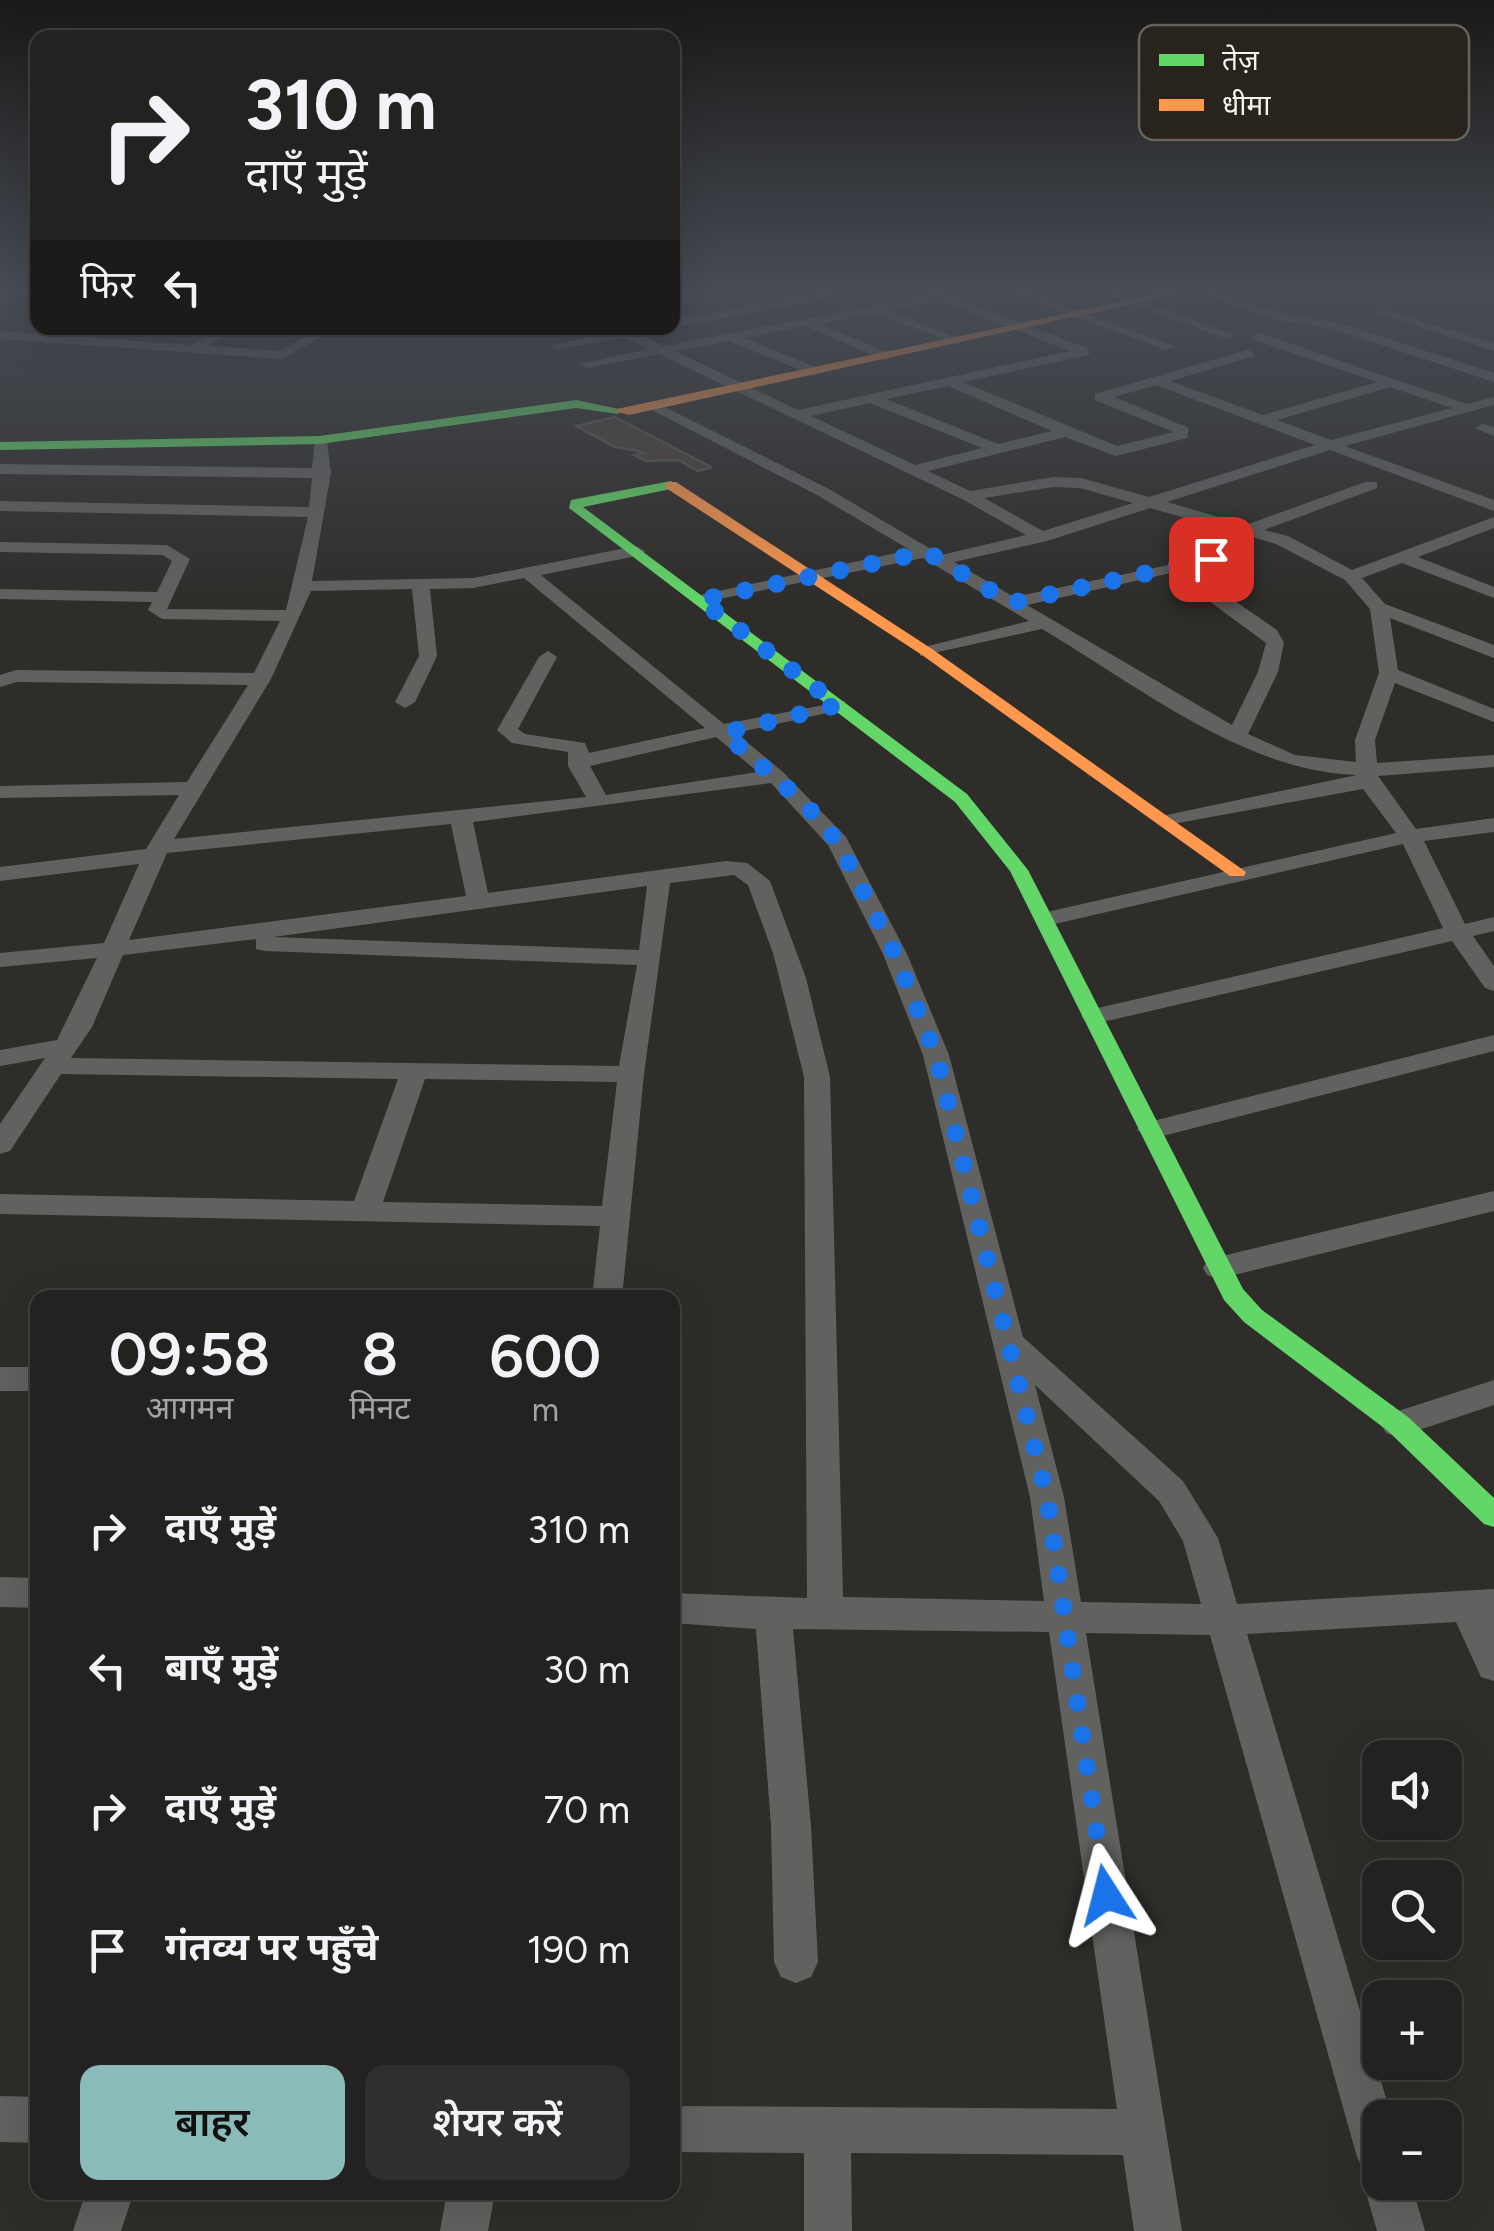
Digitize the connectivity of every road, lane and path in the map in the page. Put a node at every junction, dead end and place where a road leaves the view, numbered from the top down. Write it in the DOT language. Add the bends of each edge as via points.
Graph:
graph roads {
  1 [pos="701,396"];
  2 [pos="755,396"];
  3 [pos="887,396"];
  4 [pos="983,396"];
  5 [pos="1103,396"];
  6 [pos="1198,396"];
  7 [pos="1343,396"];
  8 [pos="1432,396"];
  9 [pos="874,399"];
  10 [pos="1494,401"];
  11 [pos="654,406"];
  12 [pos="1466,408"];
  13 [pos="793,415"];
  14 [pos="1262,420"];
  15 [pos="1066,432"];
  16 [pos="320,440"];
  17 [pos="1330,445"];
  18 [pos="0,446"];
  19 [pos="996,449"];
  20 [pos="0,469"];
  21 [pos="913,470"];
  22 [pos="323,473"];
  23 [pos="1371,486"];
  24 [pos="968,496"];
  25 [pos="1148,500"];
  26 [pos="0,506"];
  27 [pos="1494,506"];
  28 [pos="317,512"];
  29 [pos="1494,522"];
  30 [pos="1250,528"];
  31 [pos="1471,531"];
  32 [pos="1041,537"];
  33 [pos="1494,540"];
  34 [pos="0,547"];
  35 [pos="636,551"];
  36 [pos="934,556"];
  37 [pos="1400,556"];
  38 [pos="1211,559"];
  39 [pos="1174,567"];
  40 [pos="528,574"];
  41 [pos="813,576"];
  42 [pos="1351,576"];
  43 [pos="306,586"];
  44 [pos="420,587"];
  45 [pos="1494,593"];
  46 [pos="0,594"];
  47 [pos="164,596"];
  48 [pos="700,600"];
  49 [pos="1011,603"];
  50 [pos="1379,608"];
  51 [pos="293,616"];
  52 [pos="1044,622"];
  53 [pos="928,652"];
  54 [pos="1494,652"];
  55 [pos="1,657"];
  56 [pos="548,657"];
  57 [pos="1390,673"];
  58 [pos="261,679"];
  59 [pos="2,680"];
  60 [pos="405,702"];
  61 [pos="838,705"];
  62 [pos="1494,716"];
  63 [pos="724,733"];
  64 [pos="1236,738"];
  65 [pos="580,761"];
  66 [pos="1494,761"];
  67 [pos="776,776"];
  68 [pos="1367,776"];
  69 [pos="190,788"];
  70 [pos="0,792"];
  71 [pos="600,802"];
  72 [pos="461,818"];
  73 [pos="1170,821"];
  74 [pos="1494,825"];
  75 [pos="1410,836"];
  76 [pos="156,851"];
  77 [pos="1237,872"];
  78 [pos="0,874"];
  79 [pos="659,879"];
  80 [pos="479,904"];
  81 [pos="1046,919"];
  82 [pos="1494,924"];
  83 [pos="1456,930"];
  84 [pos="184,942"];
  85 [pos="113,947"];
  86 [pos="650,958"];
  87 [pos="0,960"];
  88 [pos="1494,982"];
  89 [pos="1094,1016"];
  90 [pos="1494,1043"];
  91 [pos="62,1056"];
  92 [pos="0,1058"];
  93 [pos="414,1071"];
  94 [pos="630,1074"];
  95 [pos="1151,1130"];
  96 [pos="0,1144"];
  97 [pos="1494,1201"];
  98 [pos="0,1204"];
  99 [pos="364,1213"];
  100 [pos="618,1216"];
  101 [pos="1218,1268"];
  102 [pos="608,1290"];
  103 [pos="1012,1345"];
  104 [pos="0,1379"];
  105 [pos="30,1379"];
  106 [pos="1494,1392"];
  107 [pos="1398,1424"];
  108 [pos="1494,1516"];
  109 [pos="0,1592"];
  110 [pos="30,1592"];
  111 [pos="1481,1605"];
  112 [pos="680,1609"];
  113 [pos="826,1612"];
  114 [pos="773,1615"];
  115 [pos="1062,1618"];
  116 [pos="1223,1620"];
  117 [pos="1494,1665"];
  118 [pos="796,1962"];
  119 [pos="1363,2100"];
  120 [pos="0,2120"];
  121 [pos="30,2120"];
  122 [pos="680,2129"];
  123 [pos="827,2131"];
  124 [pos="1144,2132"];
  125 [pos="107,2200"];
  126 [pos="470,2200"];
  127 [pos="1393,2200"];
  128 [pos="97,2231"];
  129 [pos="464,2231"];
  130 [pos="828,2231"];
  131 [pos="1158,2231"];
  132 [pos="1402,2231"];
  1 -- 11 [label="street"];
  2 -- 13 [label="street"];
  3 -- 9 [label="street"];
  4 -- 15 [label="street"];
  5 -- 15 [label="street" via="1185,433 1116,452"];
  6 -- 14 [label="street"];
  7 -- 14 [label="street"];
  8 -- 12 [label="street"];
  9 -- 13 [label="street"];
  9 -- 19 [label="street"];
  10 -- 12 [label="street"];
  11 -- 16 [label="street" via="621,412 576,404"];
  11 -- 36 [label="street"];
  12 -- 17 [label="street"];
  13 -- 21 [label="street"];
  14 -- 17 [label="street"];
  15 -- 19 [label="street"];
  16 -- 18 [label="street"];
  16 -- 22 [label="street"];
  17 -- 25 [label="street"];
  17 -- 27 [label="street"];
  19 -- 21 [label="street"];
  20 -- 22 [label="street"];
  21 -- 24 [label="street"];
  22 -- 28 [label="street"];
  23 -- 30 [label="street"];
  24 -- 25 [label="street" via="1068,481"];
  24 -- 32 [label="street"];
  25 -- 30 [label="street"];
  25 -- 32 [label="street"];
  26 -- 28 [label="street"];
  28 -- 43 [label="street"];
  29 -- 31 [label="street"];
  30 -- 42 [label="street"];
  31 -- 33 [label="street"];
  31 -- 37 [label="street"];
  32 -- 36 [label="street"];
  34 -- 47 [label="street" via="177,553 181,559"];
  35 -- 40 [label="street"];
  35 -- 41 [label="street" via="576,503 673,484"];
  35 -- 48 [label="street"];
  36 -- 41 [label="street"];
  36 -- 49 [label="street"];
  37 -- 42 [label="street"];
  37 -- 45 [label="street"];
  38 -- 39 [label="street"];
  39 -- 49 [label="street"];
  39 -- 64 [label="street" via="1275,643"];
  40 -- 44 [label="street"];
  40 -- 63 [label="street"];
  41 -- 48 [label="street"];
  41 -- 53 [label="street"];
  42 -- 50 [label="street"];
  43 -- 44 [label="street"];
  43 -- 51 [label="street"];
  44 -- 60 [label="street" via="428,656"];
  46 -- 47 [label="street"];
  47 -- 51 [label="street" via="157,610 162,614"];
  48 -- 61 [label="street"];
  49 -- 52 [label="street"];
  50 -- 54 [label="street"];
  50 -- 57 [label="street"];
  51 -- 58 [label="street"];
  52 -- 53 [label="street"];
  52 -- 64 [label="street"];
  53 -- 73 [label="street"];
  55 -- 59 [label="street" via="11,662"];
  56 -- 65 [label="street" via="508,730 519,739 574,746"];
  57 -- 62 [label="street"];
  57 -- 68 [label="street" via="1365,740"];
  58 -- 59 [label="street"];
  58 -- 69 [label="street"];
  61 -- 63 [label="street"];
  61 -- 81 [label="street" via="984,821"];
  63 -- 65 [label="street"];
  63 -- 67 [label="street"];
  64 -- 68 [label="street" via="1285,760"];
  65 -- 71 [label="street"];
  66 -- 68 [label="street"];
  67 -- 71 [label="street"];
  67 -- 103 [label="street" via="838,842 895,954 936,1055"];
  68 -- 73 [label="street"];
  68 -- 75 [label="street"];
  69 -- 70 [label="street"];
  69 -- 76 [label="street"];
  71 -- 72 [label="street"];
  72 -- 76 [label="street"];
  72 -- 80 [label="street"];
  73 -- 77 [label="street"];
  74 -- 75 [label="street"];
  75 -- 77 [label="street"];
  75 -- 83 [label="street"];
  76 -- 78 [label="street"];
  76 -- 85 [label="street"];
  77 -- 81 [label="street"];
  79 -- 80 [label="street"];
  79 -- 86 [label="street"];
  79 -- 113 [label="street" via="739,868 758,881 806,1011 817,1078"];
  80 -- 84 [label="street"];
  81 -- 89 [label="street"];
  82 -- 83 [label="street"];
  83 -- 88 [label="street"];
  83 -- 89 [label="street"];
  84 -- 85 [label="street"];
  84 -- 86 [label="street"];
  85 -- 87 [label="street"];
  85 -- 91 [label="street"];
  86 -- 94 [label="street"];
  89 -- 95 [label="street"];
  90 -- 95 [label="street"];
  91 -- 92 [label="street"];
  91 -- 93 [label="street"];
  91 -- 96 [label="street"];
  93 -- 94 [label="street"];
  93 -- 99 [label="street"];
  94 -- 100 [label="street"];
  95 -- 101 [label="street"];
  97 -- 101 [label="street"];
  98 -- 99 [label="street"];
  99 -- 100 [label="street"];
  100 -- 102 [label="street"];
  101 -- 107 [label="street" via="1253,1316"];
  103 -- 115 [label="street" via="1047,1497"];
  103 -- 116 [label="street" via="1187,1510"];
  104 -- 105 [label="street"];
  106 -- 107 [label="street"];
  107 -- 108 [label="street"];
  109 -- 110 [label="street"];
  111 -- 116 [label="street"];
  111 -- 117 [label="street"];
  112 -- 114 [label="street"];
  113 -- 114 [label="street"];
  113 -- 115 [label="street"];
  114 -- 118 [label="street" via="792,1826"];
  115 -- 116 [label="street"];
  115 -- 124 [label="street"];
  116 -- 119 [label="street"];
  120 -- 121 [label="street"];
  122 -- 123 [label="street"];
  123 -- 124 [label="street"];
  123 -- 130 [label="street"];
  124 -- 131 [label="street"];
  125 -- 128 [label="street"];
  126 -- 129 [label="street"];
  127 -- 132 [label="street"];
}
